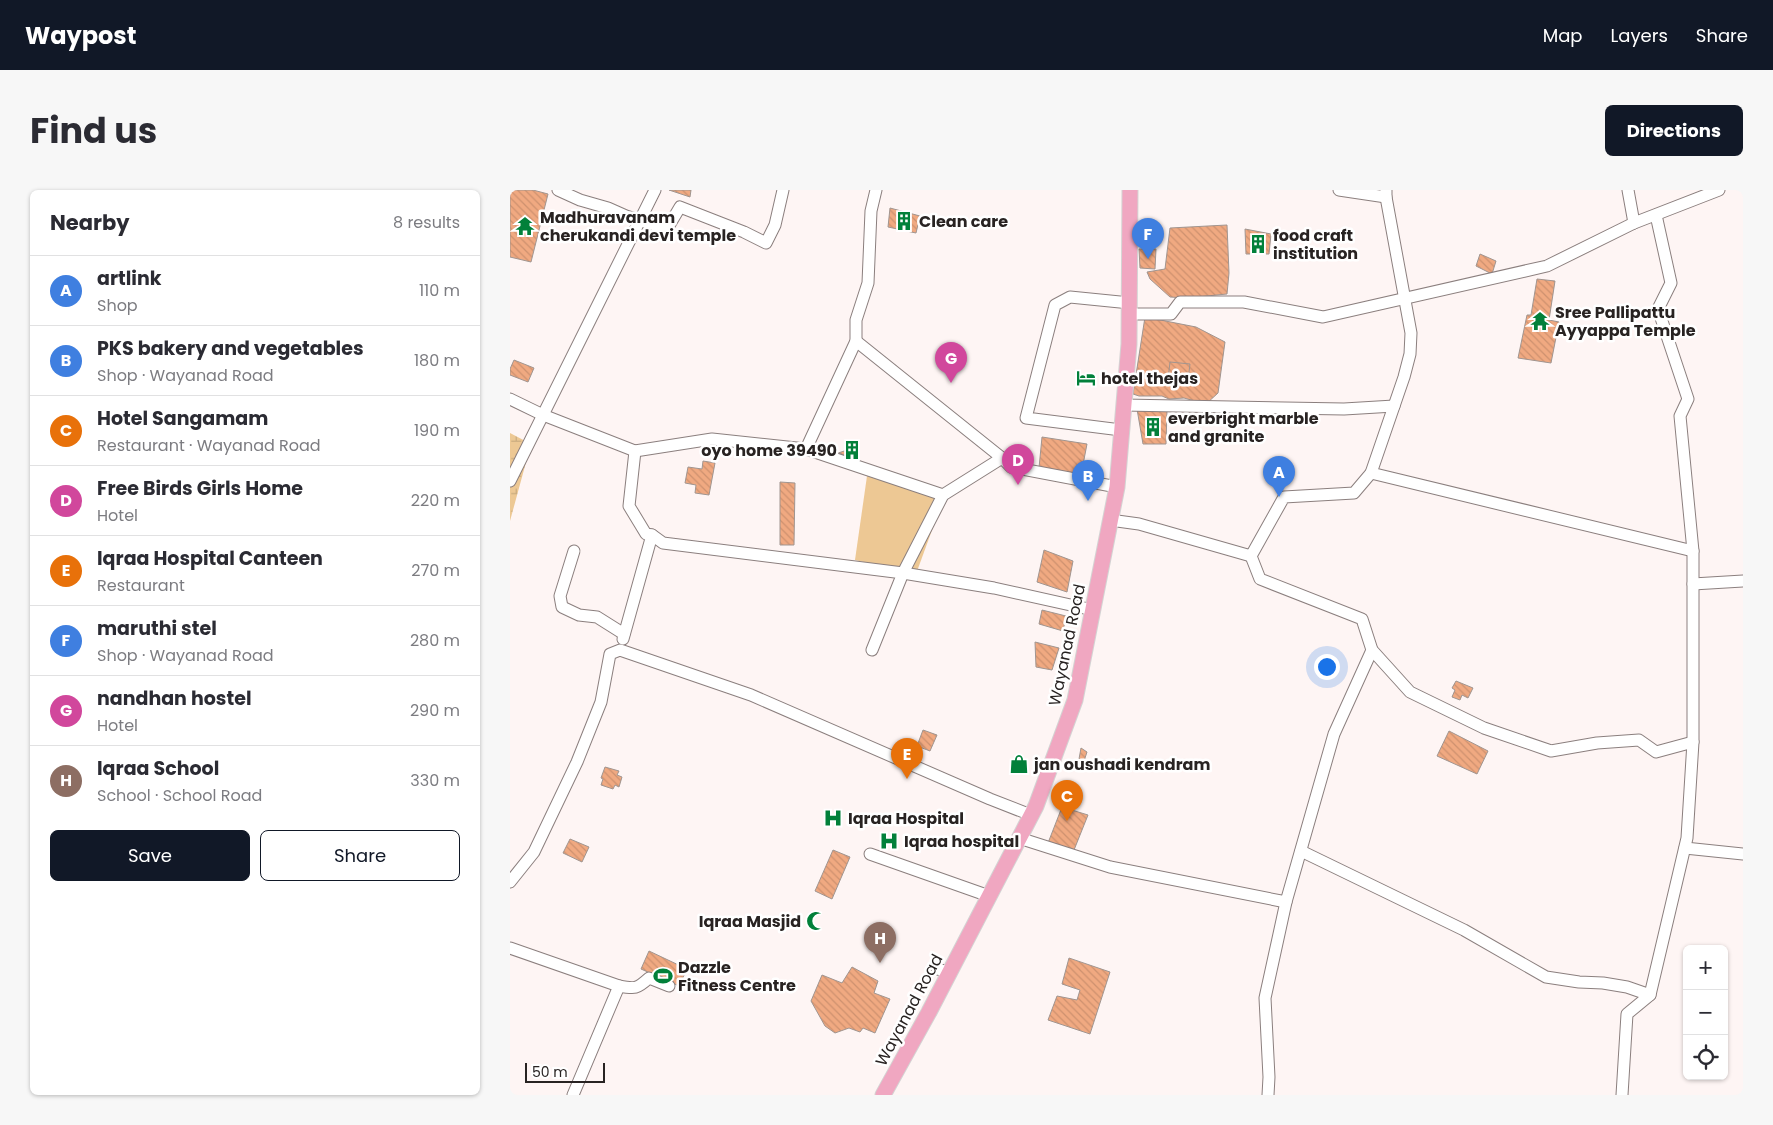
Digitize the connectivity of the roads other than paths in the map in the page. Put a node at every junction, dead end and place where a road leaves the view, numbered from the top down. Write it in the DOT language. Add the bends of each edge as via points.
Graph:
graph roads {
  1 [pos="558,190"];
  2 [pos="655,190"];
  3 [pos="783,190"];
  4 [pos="876,190"];
  5 [pos="1130,190"];
  6 [pos="1339,190"];
  7 [pos="1628,190"];
  8 [pos="1719,190"];
  9 [pos="1386,193"];
  10 [pos="1656,215"];
  11 [pos="640,221"];
  12 [pos="1634,223"];
  13 [pos="1404,298"];
  14 [pos="1130,308"];
  15 [pos="856,341"];
  16 [pos="510,399"];
  17 [pos="1123,405"];
  18 [pos="1394,406"];
  19 [pos="543,415"];
  20 [pos="1121,430"];
  21 [pos="806,449"];
  22 [pos="635,451"];
  23 [pos="1002,458"];
  24 [pos="1371,473"];
  25 [pos="510,481"];
  26 [pos="1117,487"];
  27 [pos="943,495"];
  28 [pos="1110,520"];
  29 [pos="652,535"];
  30 [pos="574,551"];
  31 [pos="1692,551"];
  32 [pos="1251,556"];
  33 [pos="903,573"];
  34 [pos="1743,581"];
  35 [pos="1693,584"];
  36 [pos="1093,610"];
  37 [pos="624,634"];
  38 [pos="620,650"];
  39 [pos="872,650"];
  40 [pos="1372,650"];
  41 [pos="1693,742"];
  42 [pos="1032,815"];
  43 [pos="1019,838"];
  44 [pos="1685,848"];
  45 [pos="1301,851"];
  46 [pos="870,854"];
  47 [pos="1743,854"];
  48 [pos="510,882"];
  49 [pos="989,896"];
  50 [pos="1286,902"];
  51 [pos="510,948"];
  52 [pos="619,986"];
  53 [pos="669,986"];
  54 [pos="1650,995"];
  55 [pos="573,1095"];
  56 [pos="883,1095"];
  57 [pos="1268,1095"];
  58 [pos="1622,1095"];
  1 -- 11 [label="street"];
  2 -- 11 [label="street"];
  3 -- 11 [label="street" via="775,225 766,243 680,206 667,229"];
  4 -- 15 [label="street" via="871,211 868,283 856,320"];
  5 -- 14 [label="main road, Wayanad Road"];
  6 -- 9 [label="street"];
  7 -- 12 [label="street"];
  8 -- 10 [label="street"];
  9 -- 13 [label="street"];
  10 -- 12 [label="street"];
  10 -- 31 [label="street" via="1671,283 1658,309 1688,399 1680,416"];
  11 -- 19 [label="street"];
  12 -- 13 [label="street" via="1547,266"];
  13 -- 14 [label="street" via="1323,317 1244,302 1180,302 1171,314"];
  13 -- 18 [label="street" via="1411,333 1410,354"];
  14 -- 17 [label="main road, Wayanad Road"];
  14 -- 20 [label="street" via="1070,297 1055,305 1026,418"];
  15 -- 21 [label="street"];
  15 -- 23 [label="street"];
  16 -- 19 [label="street"];
  17 -- 18 [label="street" via="1344,409"];
  17 -- 20 [label="main road, Wayanad Road"];
  18 -- 24 [label="street"];
  19 -- 22 [label="street"];
  19 -- 25 [label="street"];
  20 -- 26 [label="main road, Wayanad Road"];
  21 -- 22 [label="street" via="712,439"];
  21 -- 27 [label="street"];
  22 -- 29 [label="street" via="629,506 646,534"];
  23 -- 26 [label="street" via="1011,467"];
  23 -- 27 [label="street"];
  24 -- 31 [label="street"];
  24 -- 32 [label="street" via="1354,493 1284,498"];
  26 -- 28 [label="main road, Wayanad Road"];
  27 -- 33 [label="street"];
  28 -- 32 [label="street" via="1139,524"];
  28 -- 36 [label="main road, Wayanad Road"];
  29 -- 33 [label="street" via="663,543"];
  29 -- 37 [label="street"];
  30 -- 37 [label="street" via="560,596 562,607 579,615 597,617"];
  31 -- 35 [label="street"];
  32 -- 40 [label="street" via="1260,579 1362,619"];
  33 -- 36 [label="street" via="994,588"];
  33 -- 39 [label="street"];
  34 -- 35 [label="street"];
  35 -- 41 [label="street"];
  36 -- 42 [label="main road, Wayanad Road" via="1075,700"];
  37 -- 38 [label="street"];
  38 -- 42 [label="street" via="751,694"];
  38 -- 48 [label="street" via="610,654 601,702 534,852"];
  40 -- 41 [label="street" via="1410,692 1484,728 1551,751 1639,740 1656,752"];
  40 -- 45 [label="street" via="1334,734"];
  41 -- 44 [label="street"];
  42 -- 43 [label="main road, Wayanad Road"];
  43 -- 49 [label="main road, Wayanad Road"];
  43 -- 50 [label="street" via="1110,867"];
  44 -- 47 [label="street"];
  44 -- 54 [label="street"];
  45 -- 50 [label="street"];
  45 -- 54 [label="street" via="1464,930 1546,976 1579,982 1603,982"];
  46 -- 49 [label="street"];
  49 -- 56 [label="main road, Wayanad Road" via="942,973"];
  50 -- 57 [label="street" via="1265,998"];
  51 -- 52 [label="street"];
  52 -- 53 [label="street" via="632,989 649,978"];
  52 -- 55 [label="street"];
  54 -- 58 [label="street" via="1627,1014"];
}
